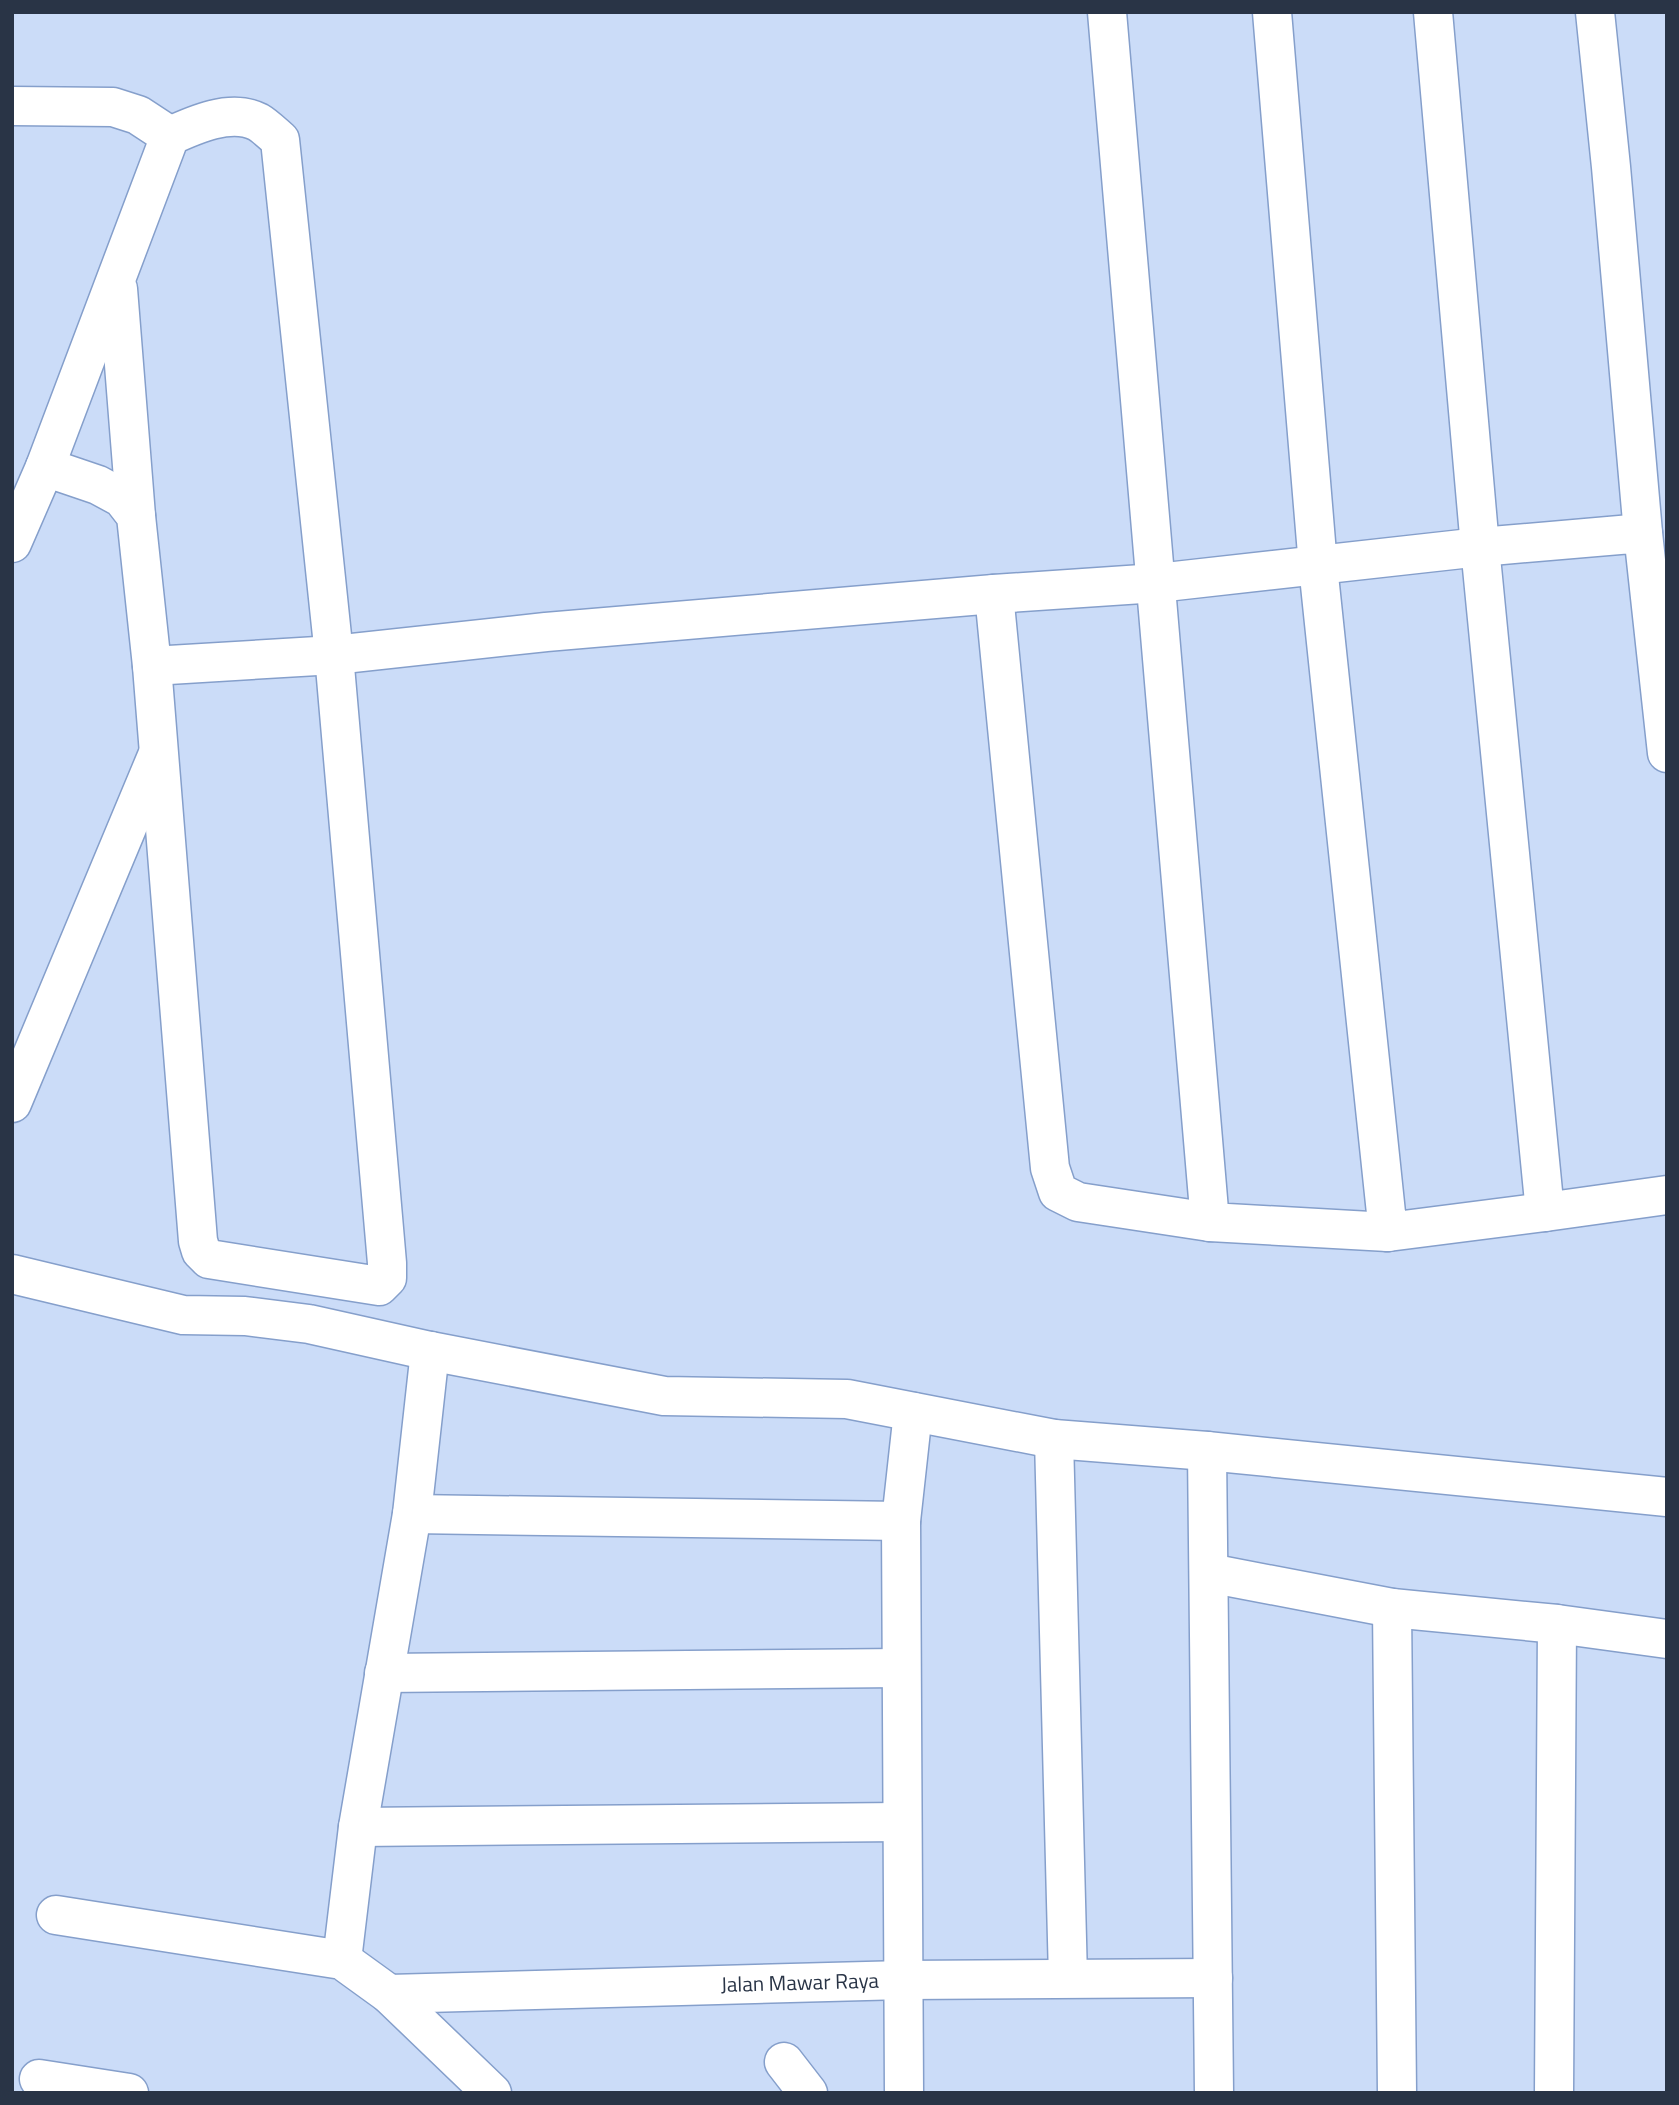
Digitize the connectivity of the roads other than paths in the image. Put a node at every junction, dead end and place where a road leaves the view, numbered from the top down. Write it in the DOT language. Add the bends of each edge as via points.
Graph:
graph roads {
  1 [pos="1107,12"];
  2 [pos="1272,12"];
  3 [pos="1433,12"];
  4 [pos="1595,12"];
  5 [pos="12,106"];
  6 [pos="170,136"];
  7 [pos="117,276"];
  8 [pos="44,467"];
  9 [pos="136,516"];
  10 [pos="1643,533"];
  11 [pos="12,543"];
  12 [pos="1480,547"];
  13 [pos="1318,566"];
  14 [pos="1157,583"];
  15 [pos="994,594"];
  16 [pos="334,655"];
  17 [pos="152,666"];
  18 [pos="159,750"];
  19 [pos="1667,753"];
  20 [pos="12,1103"];
  21 [pos="1667,1195"];
  22 [pos="1545,1212"];
  23 [pos="1210,1222"];
  24 [pos="1388,1232"];
  25 [pos="12,1274"];
  26 [pos="430,1351"];
  27 [pos="913,1412"];
  28 [pos="1054,1439"];
  29 [pos="1207,1451"];
  30 [pos="1667,1497"];
  31 [pos="412,1514"];
  32 [pos="901,1521"];
  33 [pos="1209,1573"];
  34 [pos="1392,1608"];
  35 [pos="1557,1624"];
  36 [pos="1667,1639"];
  37 [pos="901,1668"];
  38 [pos="384,1673"];
  39 [pos="901,1822"];
  40 [pos="358,1827"];
  41 [pos="56,1915"];
  42 [pos="342,1960"];
  43 [pos="1068,1978"];
  44 [pos="1213,1978"];
  45 [pos="904,1980"];
  46 [pos="389,1994"];
  47 [pos="784,2062"];
  48 [pos="38,2079"];
  49 [pos="470,2086"];
  50 [pos="129,2093"];
  51 [pos="808,2093"];
  52 [pos="904,2093"];
  53 [pos="1214,2093"];
  54 [pos="1398,2093"];
  55 [pos="1554,2093"];
  1 -- 14 [label="street"];
  2 -- 13 [label="street"];
  3 -- 12 [label="street"];
  4 -- 10 [label="street"];
  5 -- 6 [label="street" via="113,107 138,115"];
  6 -- 7 [label="street"];
  6 -- 16 [label="street" via="200,122 234,118 257,121 280,140"];
  7 -- 8 [label="street"];
  7 -- 9 [label="street"];
  8 -- 9 [label="street" via="98,485 122,498"];
  8 -- 11 [label="street"];
  9 -- 17 [label="street"];
  10 -- 12 [label="street"];
  10 -- 19 [label="street"];
  12 -- 13 [label="street"];
  12 -- 22 [label="street"];
  13 -- 14 [label="street"];
  13 -- 24 [label="street"];
  14 -- 15 [label="street"];
  14 -- 23 [label="street"];
  15 -- 16 [label="street"];
  15 -- 23 [label="street" via="1050,1168 1058,1192 1078,1202"];
  16 -- 17 [label="street"];
  16 -- 18 [label="street" via="387,1263 387,1278 379,1286 209,1259 201,1251"];
  17 -- 18 [label="street"];
  18 -- 20 [label="street"];
  21 -- 22 [label="street"];
  22 -- 24 [label="street"];
  23 -- 24 [label="street"];
  25 -- 26 [label="street" via="183,1315 309,1324"];
  26 -- 27 [label="street" via="664,1396 847,1399"];
  26 -- 31 [label="street"];
  27 -- 28 [label="street"];
  27 -- 32 [label="street"];
  28 -- 29 [label="street"];
  28 -- 43 [label="street"];
  29 -- 30 [label="street"];
  29 -- 33 [label="street"];
  31 -- 32 [label="street"];
  31 -- 38 [label="street"];
  32 -- 37 [label="street"];
  33 -- 34 [label="street"];
  33 -- 44 [label="street"];
  34 -- 35 [label="street"];
  34 -- 54 [label="street"];
  35 -- 36 [label="street"];
  35 -- 55 [label="street"];
  37 -- 38 [label="street"];
  37 -- 39 [label="street"];
  38 -- 40 [label="street"];
  39 -- 40 [label="street"];
  39 -- 45 [label="street"];
  40 -- 42 [label="street"];
  41 -- 42 [label="street"];
  42 -- 46 [label="street"];
  43 -- 44 [label="street, Jalan Mawar Raya"];
  43 -- 45 [label="street, Jalan Mawar Raya"];
  44 -- 53 [label="street"];
  45 -- 46 [label="street, Jalan Mawar Raya"];
  45 -- 52 [label="street"];
  46 -- 49 [label="street"];
  47 -- 51 [label="street"];
  48 -- 50 [label="street"];
}
